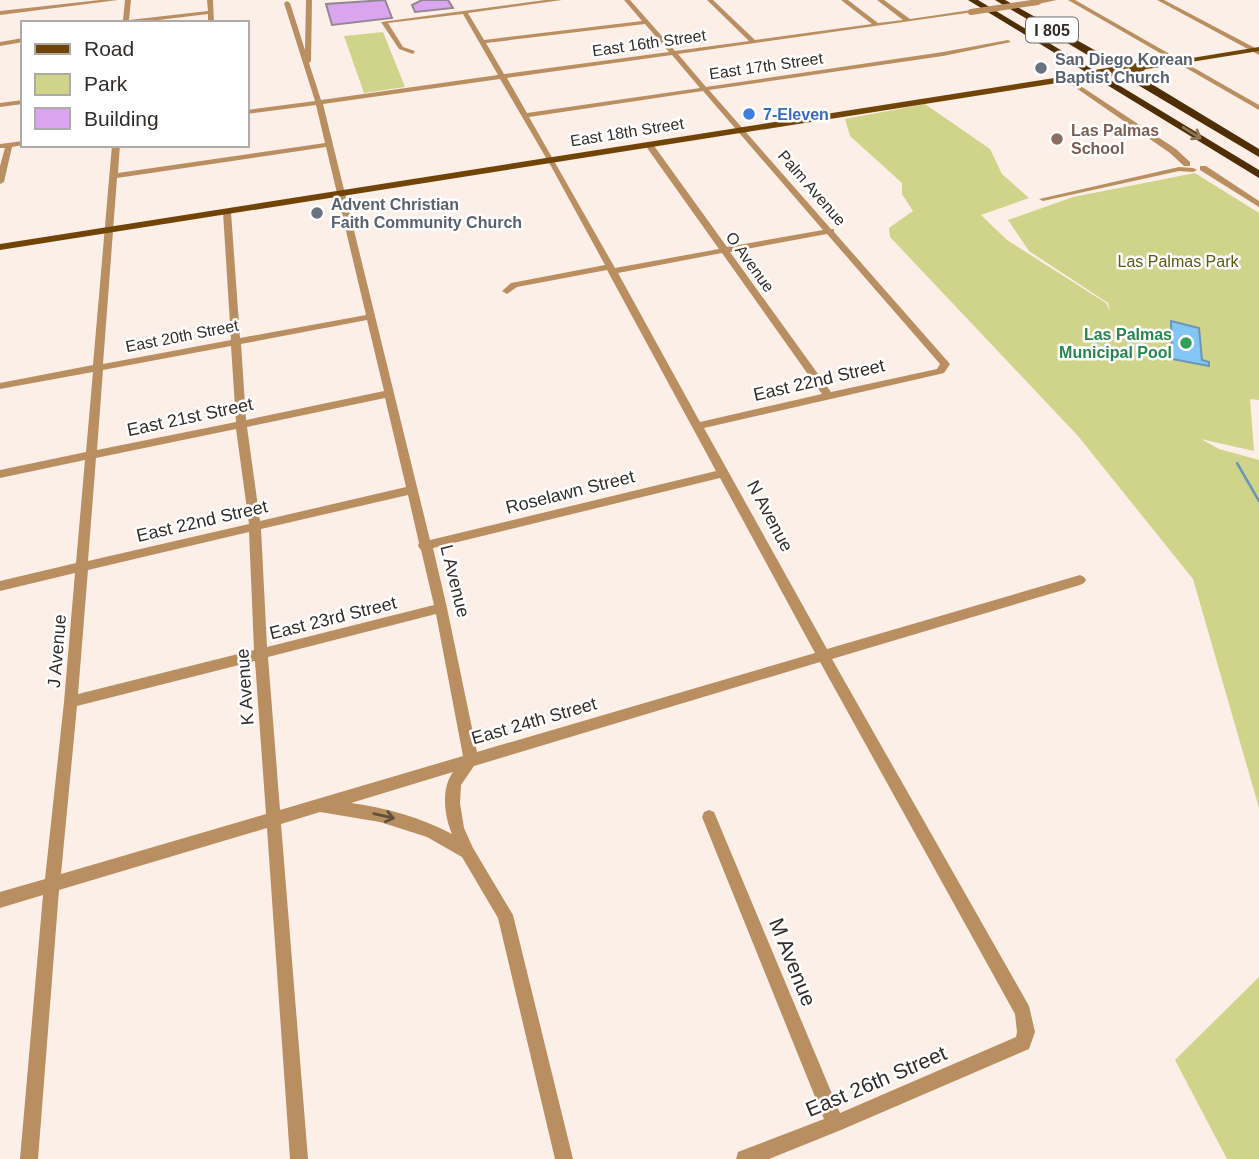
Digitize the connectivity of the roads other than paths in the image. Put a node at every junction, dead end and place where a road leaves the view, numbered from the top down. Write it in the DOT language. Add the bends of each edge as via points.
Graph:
graph roads {
  1 [pos="116,0"];
  2 [pos="128,0"];
  3 [pos="210,0"];
  4 [pos="309,0"];
  5 [pos="559,0"];
  6 [pos="627,0"];
  7 [pos="710,0"];
  8 [pos="844,0"];
  9 [pos="880,0"];
  10 [pos="962,0"];
  11 [pos="972,0"];
  12 [pos="999,0"];
  13 [pos="1016,0"];
  14 [pos="1054,0"];
  15 [pos="1071,0"];
  16 [pos="1160,0"];
  17 [pos="545,1"];
  18 [pos="287,2"];
  19 [pos="466,10"];
  20 [pos="211,12"];
  21 [pos="0,13"];
  22 [pos="908,20"];
  23 [pos="127,21"];
  24 [pos="135,21"];
  25 [pos="211,21"];
  26 [pos="645,22"];
  27 [pos="877,25"];
  28 [pos="21,40"];
  29 [pos="483,42"];
  30 [pos="754,42"];
  31 [pos="1008,42"];
  32 [pos="0,44"];
  33 [pos="1257,50"];
  34 [pos="413,52"];
  35 [pos="675,53"];
  36 [pos="1071,59"];
  37 [pos="1104,59"];
  38 [pos="1179,62"];
  39 [pos="309,65"];
  40 [pos="504,77"];
  41 [pos="1068,80"];
  42 [pos="706,89"];
  43 [pos="21,102"];
  44 [pos="319,103"];
  45 [pos="0,105"];
  46 [pos="1259,108"];
  47 [pos="248,112"];
  48 [pos="526,116"];
  49 [pos="743,130"];
  50 [pos="5,145"];
  51 [pos="328,145"];
  52 [pos="649,145"];
  53 [pos="116,147"];
  54 [pos="1173,152"];
  55 [pos="1259,155"];
  56 [pos="552,160"];
  57 [pos="1191,167"];
  58 [pos="1259,175"];
  59 [pos="114,176"];
  60 [pos="0,182"];
  61 [pos="1222,182"];
  62 [pos="340,194"];
  63 [pos="1043,199"];
  64 [pos="1259,205"];
  65 [pos="227,212"];
  66 [pos="108,230"];
  67 [pos="831,231"];
  68 [pos="0,247"];
  69 [pos="725,250"];
  70 [pos="610,269"];
  71 [pos="507,291"];
  72 [pos="370,317"];
  73 [pos="235,342"];
  74 [pos="945,364"];
  75 [pos="96,368"];
  76 [pos="0,386"];
  77 [pos="387,394"];
  78 [pos="828,396"];
  79 [pos="241,424"];
  80 [pos="697,426"];
  81 [pos="89,456"];
  82 [pos="724,473"];
  83 [pos="0,474"];
  84 [pos="411,490"];
  85 [pos="255,527"];
  86 [pos="424,546"];
  87 [pos="82,567"];
  88 [pos="1080,580"];
  89 [pos="0,586"];
  90 [pos="441,608"];
  91 [pos="261,654"];
  92 [pos="824,655"];
  93 [pos="71,702"];
  94 [pos="471,759"];
  95 [pos="317,806"];
  96 [pos="709,817"];
  97 [pos="275,819"];
  98 [pos="468,853"];
  99 [pos="51,885"];
  100 [pos="0,900"];
  101 [pos="1023,1043"];
  102 [pos="835,1124"];
  103 [pos="29,1159"];
  104 [pos="299,1159"];
  105 [pos="564,1159"];
  106 [pos="745,1159"];
  1 -- 21 [label="street"];
  2 -- 23 [label="street"];
  3 -- 20 [label="street"];
  4 -- 39 [label="street"];
  5 -- 17 [label="street"];
  6 -- 26 [label="street, Palm Avenue"];
  7 -- 30 [label="street"];
  8 -- 27 [label="street"];
  9 -- 22 [label="street"];
  10 -- 36 [label="highway"];
  11 -- 36 [label="highway, I 805"];
  12 -- 37 [label="highway, I 805"];
  13 -- 37 [label="highway"];
  14 -- 22 [label="street, East 16th Street, bridge"];
  15 -- 38 [label="street"];
  16 -- 33 [label="street"];
  17 -- 19 [label="street"];
  18 -- 39 [label="street, L Avenue"];
  19 -- 29 [label="street, N Avenue"];
  19 -- 34 [label="street" via="384,22 401,48"];
  20 -- 24 [label="street"];
  20 -- 25 [label="street"];
  22 -- 27 [label="street, East 16th Street"];
  26 -- 29 [label="street"];
  26 -- 35 [label="street, Palm Avenue"];
  27 -- 30 [label="street, East 16th Street"];
  28 -- 32 [label="street"];
  29 -- 40 [label="street, N Avenue"];
  30 -- 35 [label="street, East 16th Street"];
  31 -- 42 [label="street, East 17th Street"];
  33 -- 38 [label="main road, East 18th Street"];
  35 -- 40 [label="street, East 16th Street"];
  35 -- 42 [label="street, Palm Avenue"];
  36 -- 58 [label="highway, I 805, one-way"];
  37 -- 55 [label="highway, I 805"];
  38 -- 41 [label="main road, East 18th Street, bridge"];
  38 -- 46 [label="street"];
  39 -- 44 [label="street, L Avenue"];
  40 -- 44 [label="street, East 16th Street"];
  40 -- 48 [label="street, N Avenue"];
  41 -- 49 [label="main road, East 18th Street"];
  41 -- 54 [label="street"];
  42 -- 48 [label="street, East 17th Street"];
  42 -- 49 [label="street, Palm Avenue"];
  43 -- 45 [label="street"];
  44 -- 47 [label="street, East 16th Street"];
  44 -- 51 [label="street, L Avenue"];
  48 -- 56 [label="street, N Avenue"];
  49 -- 52 [label="main road, East 18th Street"];
  49 -- 67 [label="street, Palm Avenue"];
  50 -- 60 [label="street"];
  51 -- 59 [label="street"];
  51 -- 62 [label="street, L Avenue"];
  52 -- 56 [label="main road, East 18th Street"];
  52 -- 69 [label="street, O Avenue"];
  53 -- 59 [label="street, J Avenue"];
  54 -- 57 [label="street"];
  56 -- 62 [label="main road, East 18th Street"];
  56 -- 70 [label="street, N Avenue"];
  57 -- 61 [label="street"];
  57 -- 63 [label="street"];
  59 -- 66 [label="street, J Avenue"];
  61 -- 64 [label="street"];
  62 -- 65 [label="main road, East 18th Street"];
  62 -- 72 [label="street, L Avenue"];
  65 -- 66 [label="main road, East 18th Street"];
  65 -- 73 [label="street, K Avenue"];
  66 -- 68 [label="main road, East 18th Street"];
  66 -- 75 [label="street, J Avenue"];
  67 -- 69 [label="street"];
  67 -- 74 [label="street, Palm Avenue"];
  69 -- 70 [label="street"];
  69 -- 78 [label="street, O Avenue"];
  70 -- 71 [label="street" via="513,285"];
  70 -- 80 [label="street, N Avenue"];
  72 -- 73 [label="street, East 20th Street"];
  72 -- 77 [label="street, L Avenue"];
  73 -- 75 [label="street, East 20th Street"];
  73 -- 79 [label="street, K Avenue"];
  74 -- 78 [label="street, East 22nd Street" via="940,371"];
  75 -- 76 [label="street, East 20th Street"];
  75 -- 81 [label="street, J Avenue"];
  77 -- 79 [label="street, East 21st Street"];
  77 -- 84 [label="street, L Avenue"];
  78 -- 80 [label="street, East 22nd Street"];
  79 -- 81 [label="street, East 21st Street"];
  79 -- 85 [label="street, K Avenue"];
  80 -- 82 [label="street, N Avenue"];
  81 -- 83 [label="street, East 21st Street"];
  81 -- 87 [label="street, J Avenue"];
  82 -- 86 [label="street, Roselawn Street"];
  82 -- 92 [label="street, N Avenue"];
  84 -- 85 [label="street, East 22nd Street"];
  84 -- 86 [label="street, L Avenue"];
  85 -- 87 [label="street, East 22nd Street"];
  85 -- 91 [label="street, K Avenue"];
  86 -- 90 [label="street, L Avenue"];
  87 -- 89 [label="street, East 22nd Street"];
  87 -- 93 [label="street, J Avenue"];
  88 -- 92 [label="street, East 24th Street"];
  90 -- 91 [label="street, East 23rd Street"];
  90 -- 94 [label="street, L Avenue"];
  91 -- 93 [label="street, East 23rd Street"];
  91 -- 97 [label="street, K Avenue"];
  92 -- 94 [label="street, East 24th Street"];
  92 -- 101 [label="street, N Avenue" via="1023,1012"];
  93 -- 99 [label="street, J Avenue"];
  94 -- 95 [label="street, East 24th Street"];
  94 -- 98 [label="street" via="454,783 453,803"];
  95 -- 97 [label="street, East 24th Street"];
  95 -- 98 [label="street, one-way" via="384,815 450,840"];
  96 -- 102 [label="street, M Avenue"];
  97 -- 99 [label="street, East 24th Street"];
  97 -- 104 [label="street, K Avenue"];
  98 -- 105 [label="street" via="505,915"];
  99 -- 100 [label="street, East 24th Street"];
  99 -- 103 [label="street, J Avenue"];
  101 -- 102 [label="street, East 26th Street"];
  102 -- 106 [label="street, East 26th Street"];
}
